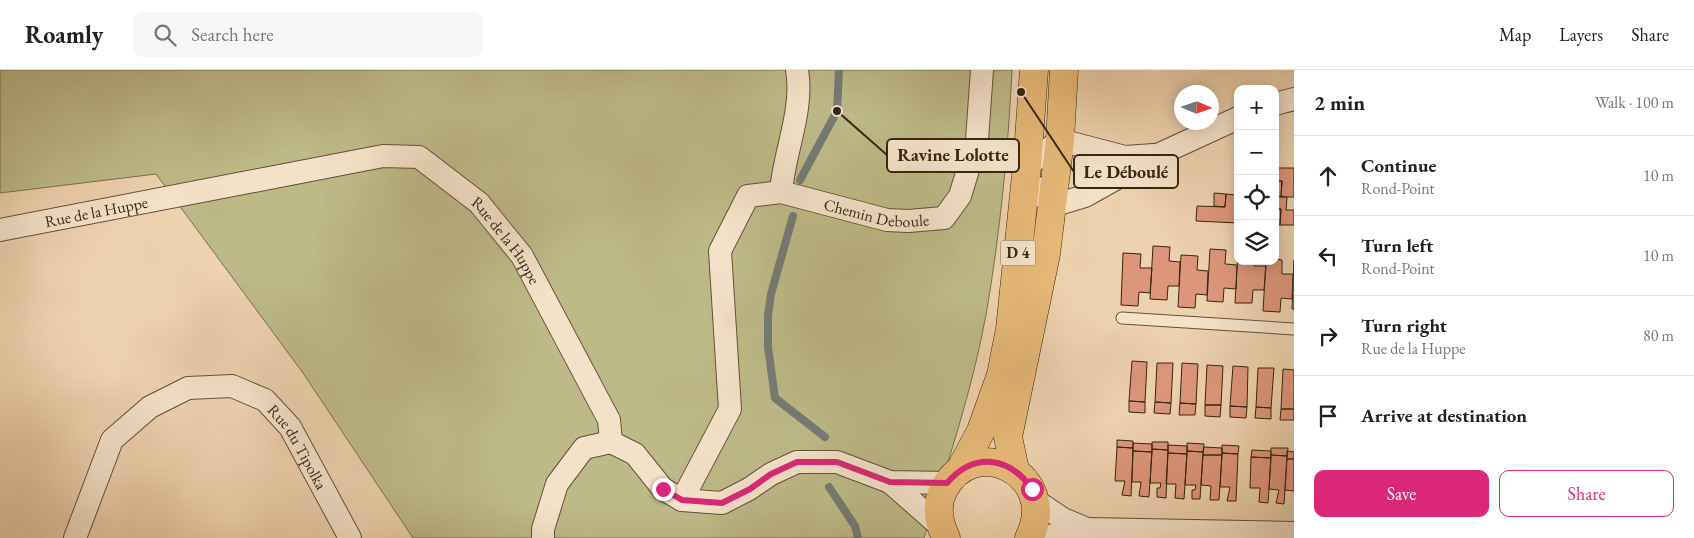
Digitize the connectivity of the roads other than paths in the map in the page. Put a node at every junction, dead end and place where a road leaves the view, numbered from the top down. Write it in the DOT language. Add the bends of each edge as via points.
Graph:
graph roads {
  1 [pos="798,70"];
  2 [pos="982,70"];
  3 [pos="1034,70"];
  4 [pos="1064,70"];
  5 [pos="1294,99"];
  6 [pos="1279,103"];
  7 [pos="1234,120"];
  8 [pos="1060,140"];
  9 [pos="1160,154"];
  10 [pos="1027,172"];
  11 [pos="781,192"];
  12 [pos="1052,206"];
  13 [pos="0,230"];
  14 [pos="1122,318"];
  15 [pos="1294,329"];
  16 [pos="611,442"];
  17 [pos="1015,470"];
  18 [pos="954,476"];
  19 [pos="890,482"];
  20 [pos="682,500"];
  21 [pos="1036,501"];
  22 [pos="1087,529"];
  23 [pos="78,532"];
  24 [pos="943,532"];
  25 [pos="1294,533"];
  26 [pos="350,538"];
  27 [pos="543,538"];
  28 [pos="1029,538"];
  29 [pos="1037,538"];
  1 -- 11 [label="street" via="796,110"];
  2 -- 11 [label="street, Chemin Deboule" via="977,140 960,196 944,218 887,220"];
  3 -- 10 [label="main road, D 4"];
  4 -- 8 [label="main road, D 4"];
  5 -- 6 [label="street"];
  7 -- 9 [label="street"];
  8 -- 9 [label="street" via="1125,157"];
  8 -- 10 [label="street"];
  8 -- 12 [label="main road, D 4"];
  9 -- 12 [label="street" via="1085,196"];
  10 -- 12 [label="street"];
  10 -- 18 [label="main road, D 4" via="1010,329 1000,375 981,431"];
  11 -- 20 [label="street" via="748,196 720,251 730,409"];
  12 -- 17 [label="main road, D 4" via="1037,302 1008,437"];
  13 -- 16 [label="street, Rue de la Huppe" via="383,156 419,157 479,203 522,256 609,420"];
  14 -- 15 [label="lane"];
  16 -- 20 [label="street" via="635,454 663,489"];
  16 -- 27 [label="street" via="584,448 558,484"];
  17 -- 18 [label="main road" via="988,462 973,464"];
  17 -- 21 [label="main road, D 4" via="1032,489"];
  18 -- 19 [label="street"];
  18 -- 24 [label="main road, D 4" via="941,496 938,511"];
  19 -- 20 [label="street" via="837,462 797,462 722,503"];
  19 -- 24 [label="street"];
  21 -- 22 [label="street" via="1062,519"];
  21 -- 28 [label="main road" via="1037,515"];
  22 -- 25 [label="street"];
  22 -- 29 [label="street"];
  23 -- 26 [label="street, Rue du Tipolka" via="112,440 150,407 188,388 232,386 266,400 290,427"];
}
